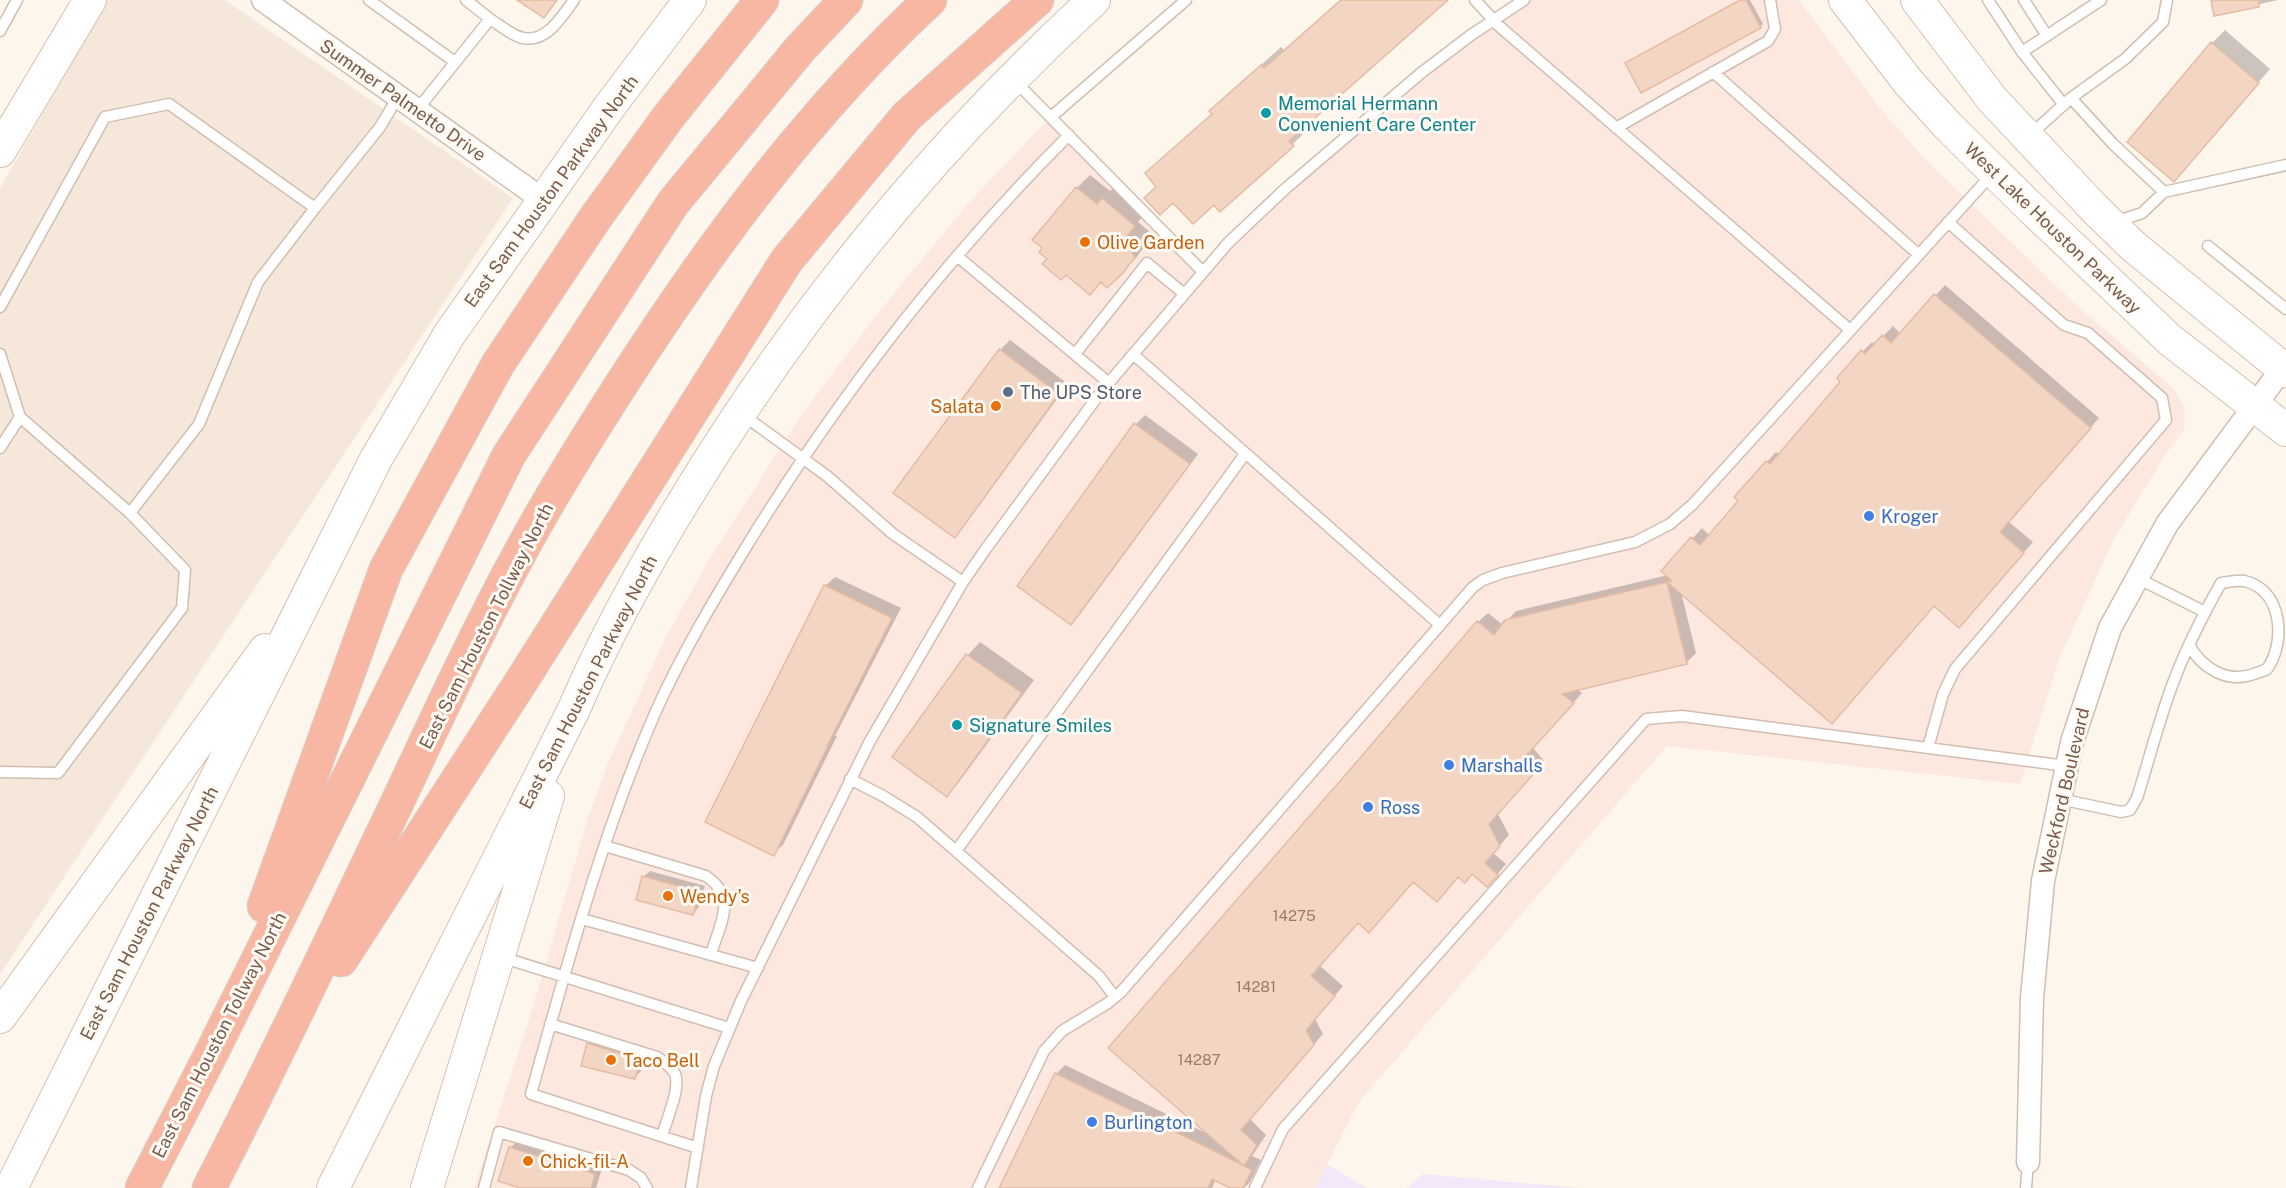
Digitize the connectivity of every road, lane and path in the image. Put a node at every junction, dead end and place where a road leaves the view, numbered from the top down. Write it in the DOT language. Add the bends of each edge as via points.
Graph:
graph roads {
  1 [pos="17,0"];
  2 [pos="90,0"];
  3 [pos="263,0"];
  4 [pos="369,0"];
  5 [pos="466,0"];
  6 [pos="574,0"];
  7 [pos="690,0"];
  8 [pos="762,0"];
  9 [pos="846,0"];
  10 [pos="930,0"];
  11 [pos="1037,0"];
  12 [pos="1094,0"];
  13 [pos="1186,0"];
  14 [pos="1475,0"];
  15 [pos="1524,0"];
  16 [pos="1770,0"];
  17 [pos="1845,0"];
  18 [pos="1917,0"];
  19 [pos="1988,0"];
  20 [pos="2024,0"];
  21 [pos="2101,0"];
  22 [pos="2167,0"];
  23 [pos="490,19"];
  24 [pos="1492,20"];
  25 [pos="0,31"];
  26 [pos="2047,36"];
  27 [pos="2022,52"];
  28 [pos="455,62"];
  29 [pos="1713,72"];
  30 [pos="1012,78"];
  31 [pos="398,97"];
  32 [pos="2067,101"];
  33 [pos="417,110"];
  34 [pos="1051,117"];
  35 [pos="1616,128"];
  36 [pos="1069,135"];
  37 [pos="2026,138"];
  38 [pos="0,151"];
  39 [pos="2286,165"];
  40 [pos="1994,172"];
  41 [pos="2164,192"];
  42 [pos="543,200"];
  43 [pos="315,208"];
  44 [pos="1948,222"];
  45 [pos="2110,224"];
  46 [pos="2208,246"];
  47 [pos="1919,255"];
  48 [pos="957,256"];
  49 [pos="1202,271"];
  50 [pos="1184,293"];
  51 [pos="0,307"];
  52 [pos="2286,309"];
  53 [pos="1851,330"];
  54 [pos="0,354"];
  55 [pos="1074,354"];
  56 [pos="1132,354"];
  57 [pos="2285,367"];
  58 [pos="1109,383"];
  59 [pos="2254,408"];
  60 [pos="740,413"];
  61 [pos="20,417"];
  62 [pos="2286,430"];
  63 [pos="0,448"];
  64 [pos="1245,453"];
  65 [pos="803,458"];
  66 [pos="130,513"];
  67 [pos="323,569"];
  68 [pos="2137,578"];
  69 [pos="963,582"];
  70 [pos="2205,612"];
  71 [pos="1440,624"];
  72 [pos="2189,645"];
  73 [pos="574,709"];
  74 [pos="1928,748"];
  75 [pos="2067,766"];
  76 [pos="0,772"];
  77 [pos="850,779"];
  78 [pos="2060,799"];
  79 [pos="605,846"];
  80 [pos="956,850"];
  81 [pos="582,919"];
  82 [pos="711,954"];
  83 [pos="498,956"];
  84 [pos="758,968"];
  85 [pos="564,976"];
  86 [pos="1115,997"];
  87 [pos="0,1017"];
  88 [pos="550,1024"];
  89 [pos="729,1028"];
  90 [pos="211,1054"];
  91 [pos="269,1072"];
  92 [pos="662,1136"];
  93 [pos="698,1148"];
  94 [pos="2028,1162"];
  95 [pos="11,1188"];
  96 [pos="142,1188"];
  97 [pos="209,1188"];
  98 [pos="333,1188"];
  99 [pos="427,1188"];
  100 [pos="484,1188"];
  101 [pos="647,1188"];
  102 [pos="691,1188"];
  103 [pos="978,1188"];
  104 [pos="1255,1188"];
  105 [pos="2026,1188"];
  1 -- 25 [label="lane"];
  2 -- 38 [label="main road"];
  3 -- 31 [label="street, Summer Palmetto Drive"];
  4 -- 28 [label="lane"];
  5 -- 23 [label="lane"];
  6 -- 23 [label="lane" via="551,30 530,39 520,38"];
  7 -- 42 [label="main road, East Sam Houston Parkway North"];
  8 -- 90 [label="highway" via="669,116 498,364 386,569"];
  9 -- 90 [label="highway, East Sam Houston Tollway North" via="800,49 673,203 509,455"];
  10 -- 91 [label="highway, East Sam Houston Tollway North" via="893,33 749,200 672,305 588,436 521,549 464,660"];
  11 -- 91 [label="highway" via="908,116 787,260"];
  12 -- 30 [label="main road, East Sam Houston Parkway North"];
  13 -- 34 [label="lane"];
  14 -- 24 [label="lane"];
  15 -- 24 [label="lane"];
  16 -- 29 [label="lane" via="1776,25 1772,36"];
  17 -- 40 [label="main road, West Lake Houston Parkway" via="1909,83"];
  18 -- 37 [label="main road"];
  19 -- 27 [label="lane"];
  20 -- 26 [label="lane"];
  21 -- 26 [label="lane"];
  22 -- 32 [label="lane" via="2163,22 2126,59"];
  23 -- 28 [label="lane"];
  24 -- 35 [label="lane"];
  24 -- 49 [label="lane" via="1353,130 1271,202"];
  26 -- 27 [label="lane"];
  27 -- 32 [label="lane"];
  28 -- 33 [label="lane"];
  29 -- 35 [label="lane"];
  29 -- 47 [label="lane"];
  30 -- 34 [label="lane"];
  30 -- 60 [label="main road, East Sam Houston Parkway North" via="905,195"];
  31 -- 33 [label="street, Summer Palmetto Drive"];
  31 -- 43 [label="lane" via="380,127"];
  32 -- 37 [label="lane"];
  32 -- 41 [label="lane"];
  33 -- 42 [label="street, Summer Palmetto Drive"];
  34 -- 36 [label="lane"];
  35 -- 53 [label="lane"];
  36 -- 48 [label="lane"];
  36 -- 49 [label="lane"];
  37 -- 40 [label="main road"];
  37 -- 45 [label="main road"];
  39 -- 41 [label="lane"];
  40 -- 44 [label="lane"];
  40 -- 59 [label="main road, West Lake Houston Parkway" via="2170,340"];
  41 -- 45 [label="lane" via="2142,213"];
  42 -- 67 [label="main road, East Sam Houston Parkway North" via="449,335 376,459"];
  43 -- 51 [label="lane" via="169,104 105,117"];
  43 -- 66 [label="lane" via="258,282 199,424"];
  44 -- 47 [label="lane"];
  44 -- 74 [label="lane" via="2064,326 2088,333 2162,398 2166,420 1955,669 1943,694"];
  45 -- 57 [label="main road"];
  46 -- 52 [label="lane"];
  47 -- 53 [label="lane"];
  48 -- 55 [label="lane"];
  48 -- 65 [label="lane" via="877,355"];
  49 -- 50 [label="lane"];
  50 -- 55 [label="lane" via="1147,263"];
  50 -- 56 [label="lane"];
  53 -- 71 [label="lane" via="1693,504 1670,524 1628,544 1483,580"];
  54 -- 61 [label="lane"];
  55 -- 58 [label="lane"];
  56 -- 58 [label="lane"];
  56 -- 64 [label="lane"];
  57 -- 59 [label="street, Weckford Boulevard"];
  58 -- 69 [label="lane"];
  59 -- 62 [label="main road, West Lake Houston Parkway"];
  59 -- 68 [label="street, Weckford Boulevard" via="2168,524"];
  60 -- 65 [label="lane"];
  60 -- 73 [label="main road, East Sam Houston Parkway North" via="626,601"];
  61 -- 63 [label="lane"];
  61 -- 66 [label="lane"];
  64 -- 71 [label="lane"];
  64 -- 80 [label="lane"];
  65 -- 69 [label="lane" via="893,534"];
  65 -- 79 [label="lane" via="675,672 633,767"];
  66 -- 76 [label="lane" via="185,570 182,608 58,773"];
  67 -- 87 [label="main road"];
  67 -- 95 [label="main road, East Sam Houston Parkway North"];
  68 -- 70 [label="lane"];
  68 -- 75 [label="street, Weckford Boulevard" via="2110,628"];
  69 -- 77 [label="lane"];
  70 -- 72 [label="lane"];
  70 -- 72 [label="lane" via="2221,583 2244,581 2264,591 2280,607 2285,629 2281,650 2267,669 2249,676 2229,677 2210,669"];
  71 -- 86 [label="lane"];
  72 -- 78 [label="lane" via="2130,810 2121,812"];
  73 -- 83 [label="main road"];
  73 -- 98 [label="main road, East Sam Houston Parkway North"];
  74 -- 75 [label="lane"];
  74 -- 104 [label="lane" via="1682,716 1646,720 1283,1129"];
  75 -- 78 [label="street, Weckford Boulevard"];
  77 -- 80 [label="lane" via="898,805"];
  77 -- 84 [label="lane"];
  78 -- 94 [label="street, Weckford Boulevard" via="2040,904 2032,998"];
  79 -- 81 [label="lane"];
  79 -- 82 [label="lane" via="706,876 717,884 725,904"];
  80 -- 86 [label="lane" via="1099,976"];
  81 -- 82 [label="lane"];
  81 -- 85 [label="lane"];
  82 -- 84 [label="lane"];
  83 -- 85 [label="lane"];
  83 -- 99 [label="main road"];
  84 -- 89 [label="lane"];
  85 -- 88 [label="lane"];
  85 -- 89 [label="lane"];
  86 -- 103 [label="lane" via="1062,1031 1044,1051"];
  88 -- 92 [label="lane" via="669,1065 677,1085"];
  88 -- 92 [label="lane" via="531,1094"];
  89 -- 93 [label="lane" via="706,1096"];
  90 -- 96 [label="highway, East Sam Houston Tollway North"];
  91 -- 97 [label="highway, East Sam Houston Tollway North"];
  92 -- 93 [label="lane"];
  93 -- 102 [label="lane"];
  94 -- 105 [label="lane"];
  100 -- 101 [label="lane" via="499,1132 629,1170"];
}
